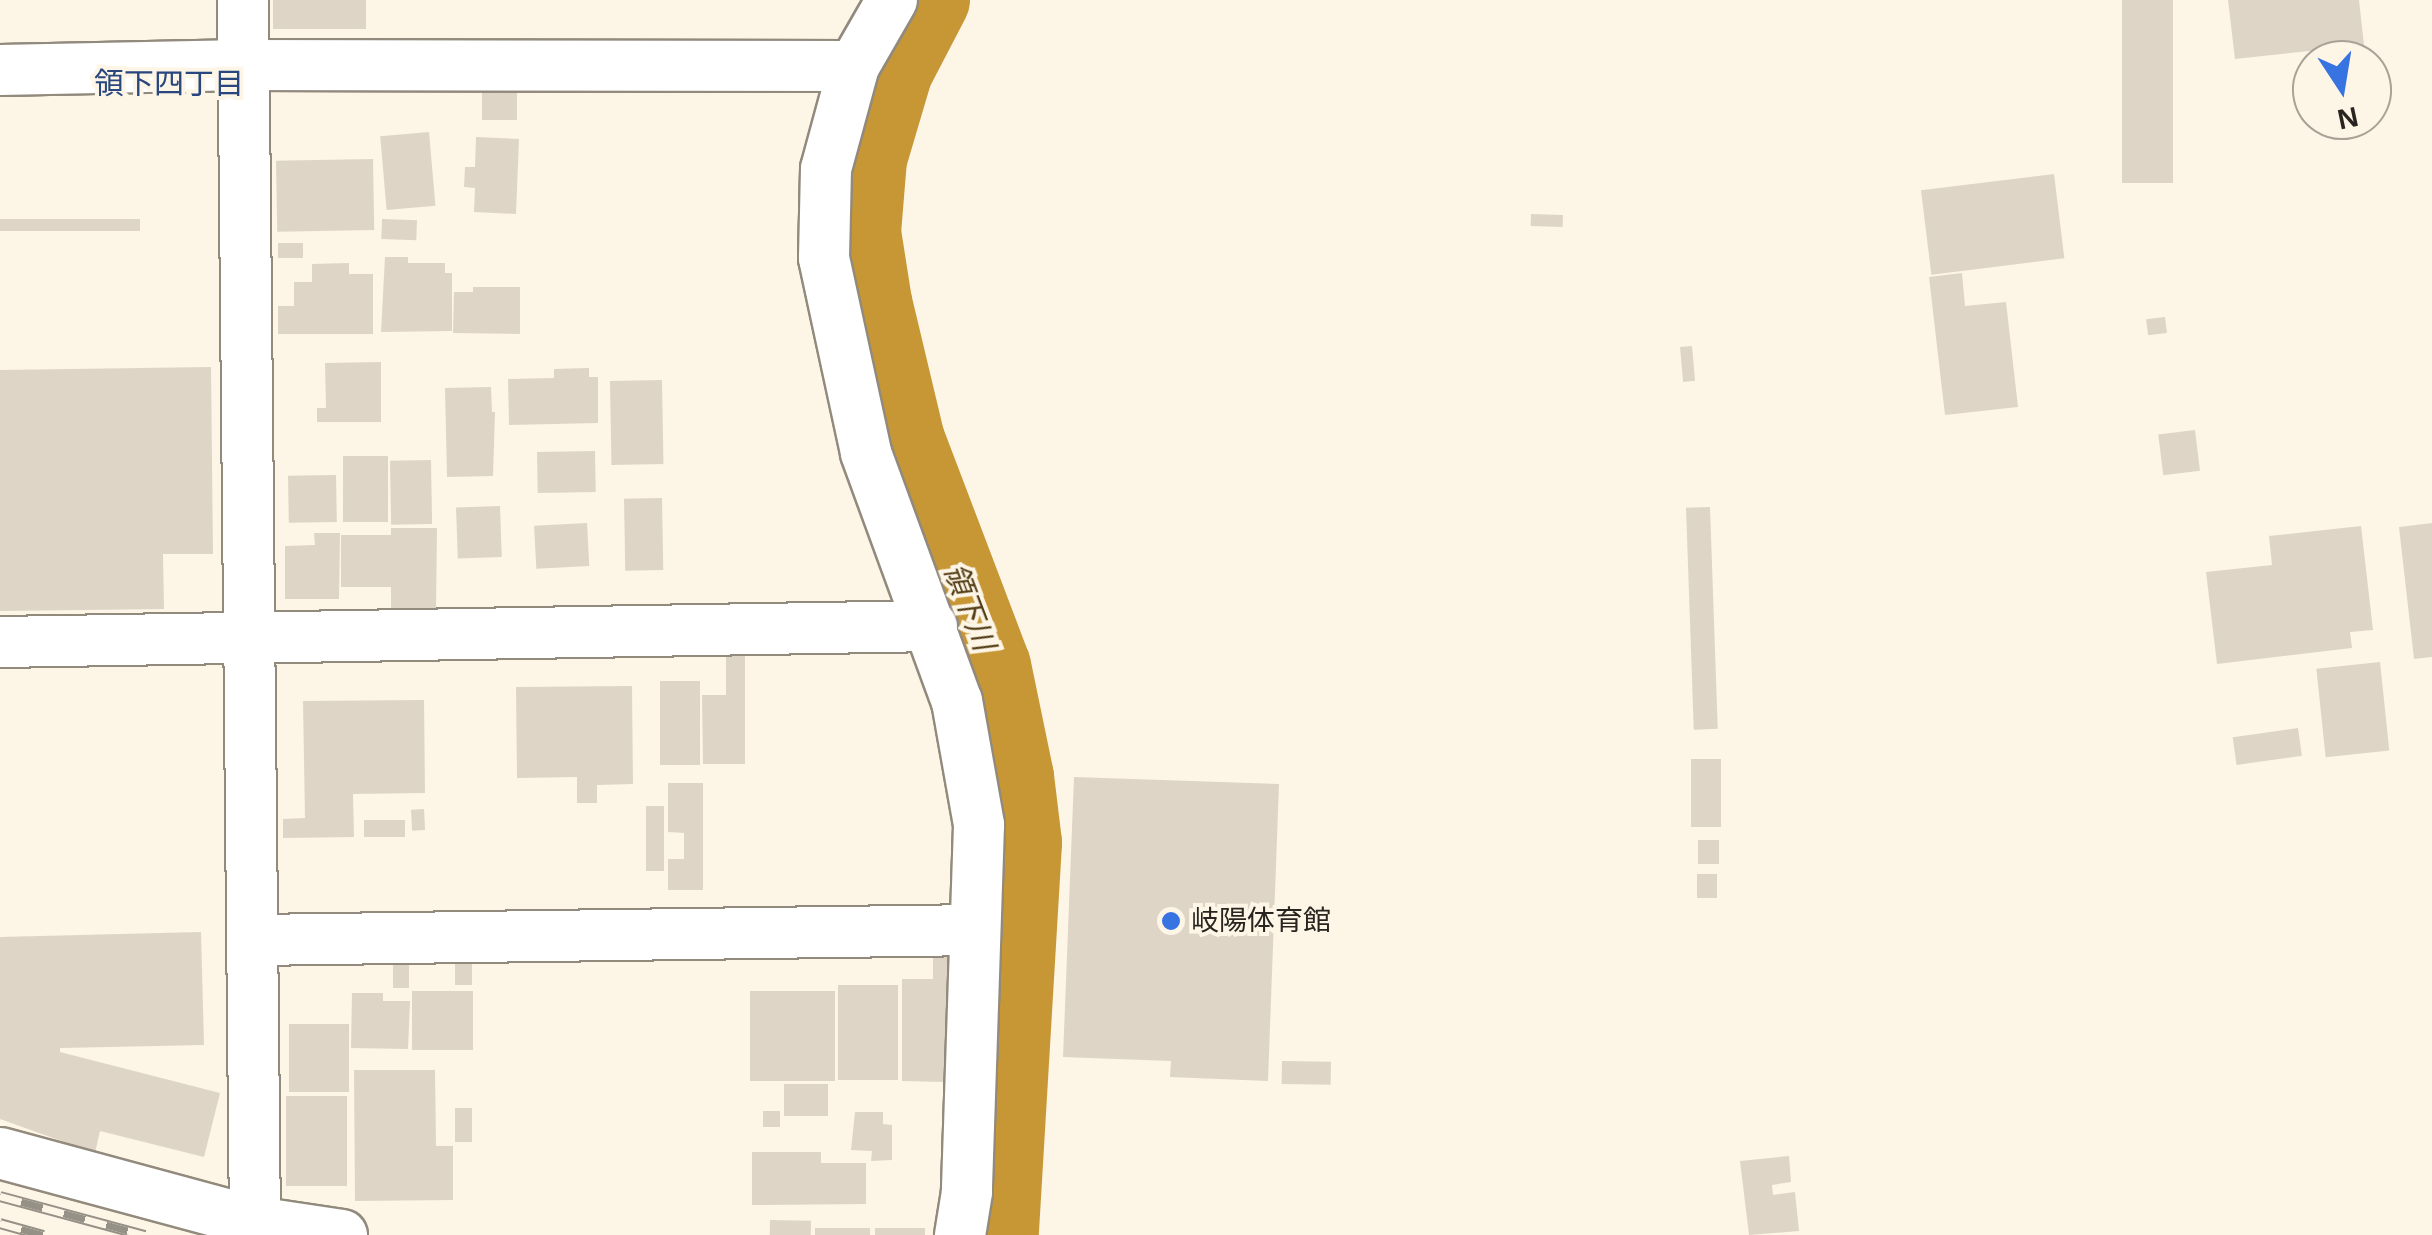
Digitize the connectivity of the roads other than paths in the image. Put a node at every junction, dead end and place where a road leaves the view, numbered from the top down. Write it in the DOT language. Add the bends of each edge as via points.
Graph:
graph roads {
  1 [pos="243,0"];
  2 [pos="892,0"];
  3 [pos="244,64"];
  4 [pos="854,66"];
  5 [pos="0,70"];
  6 [pos="932,626"];
  7 [pos="252,637"];
  8 [pos="0,642"];
  9 [pos="976,930"];
  10 [pos="254,940"];
  11 [pos="0,1153"];
  12 [pos="255,1222"];
  13 [pos="342,1235"];
  14 [pos="960,1235"];
  1 -- 3 [label="street"];
  2 -- 4 [label="street"];
  3 -- 4 [label="street"];
  3 -- 5 [label="street"];
  3 -- 7 [label="street"];
  4 -- 6 [label="street" via="826,169 824,258 866,452"];
  6 -- 7 [label="street"];
  6 -- 9 [label="street" via="958,701 979,825"];
  7 -- 8 [label="street"];
  7 -- 10 [label="street"];
  9 -- 10 [label="street"];
  9 -- 14 [label="street" via="968,1192"];
  10 -- 12 [label="street"];
  11 -- 12 [label="street"];
  12 -- 13 [label="street"];
}
